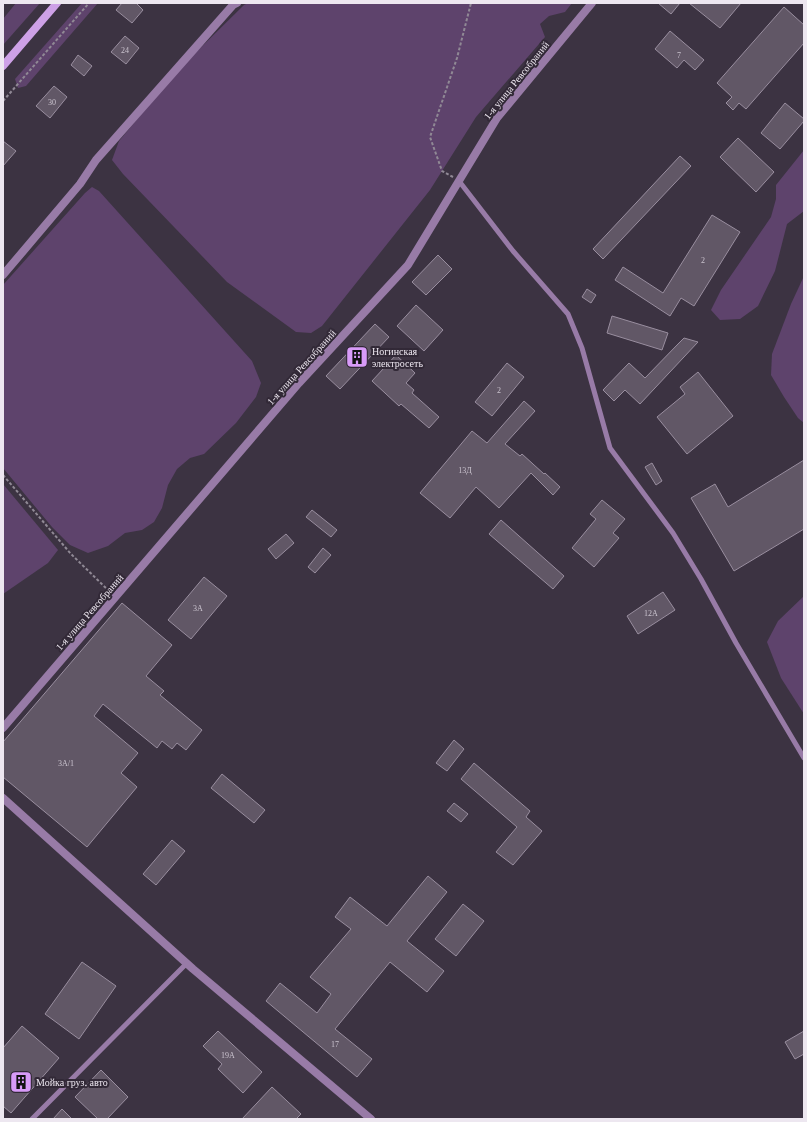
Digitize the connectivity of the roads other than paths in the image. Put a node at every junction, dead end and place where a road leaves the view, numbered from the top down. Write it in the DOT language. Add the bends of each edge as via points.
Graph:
graph roads {
  1 [pos="57,3"];
  2 [pos="237,3"];
  3 [pos="592,3"];
  4 [pos="3,66"];
  5 [pos="459,181"];
  6 [pos="3,275"];
  7 [pos="3,728"];
  8 [pos="804,758"];
  9 [pos="3,798"];
  10 [pos="187,963"];
  11 [pos="32,1119"];
  12 [pos="371,1119"];
  1 -- 4 [label="main road"];
  2 -- 6 [label="street" via="96,160 80,184"];
  3 -- 5 [label="street, 1-я улица Ревсобраний" via="496,118"];
  5 -- 7 [label="street, 1-я улица Ревсобраний" via="408,265 299,383"];
  5 -- 8 [label="lane" via="513,251 568,314 582,348 610,448 673,533"];
  9 -- 10 [label="street"];
  10 -- 11 [label="lane"];
  10 -- 12 [label="street"];
}
